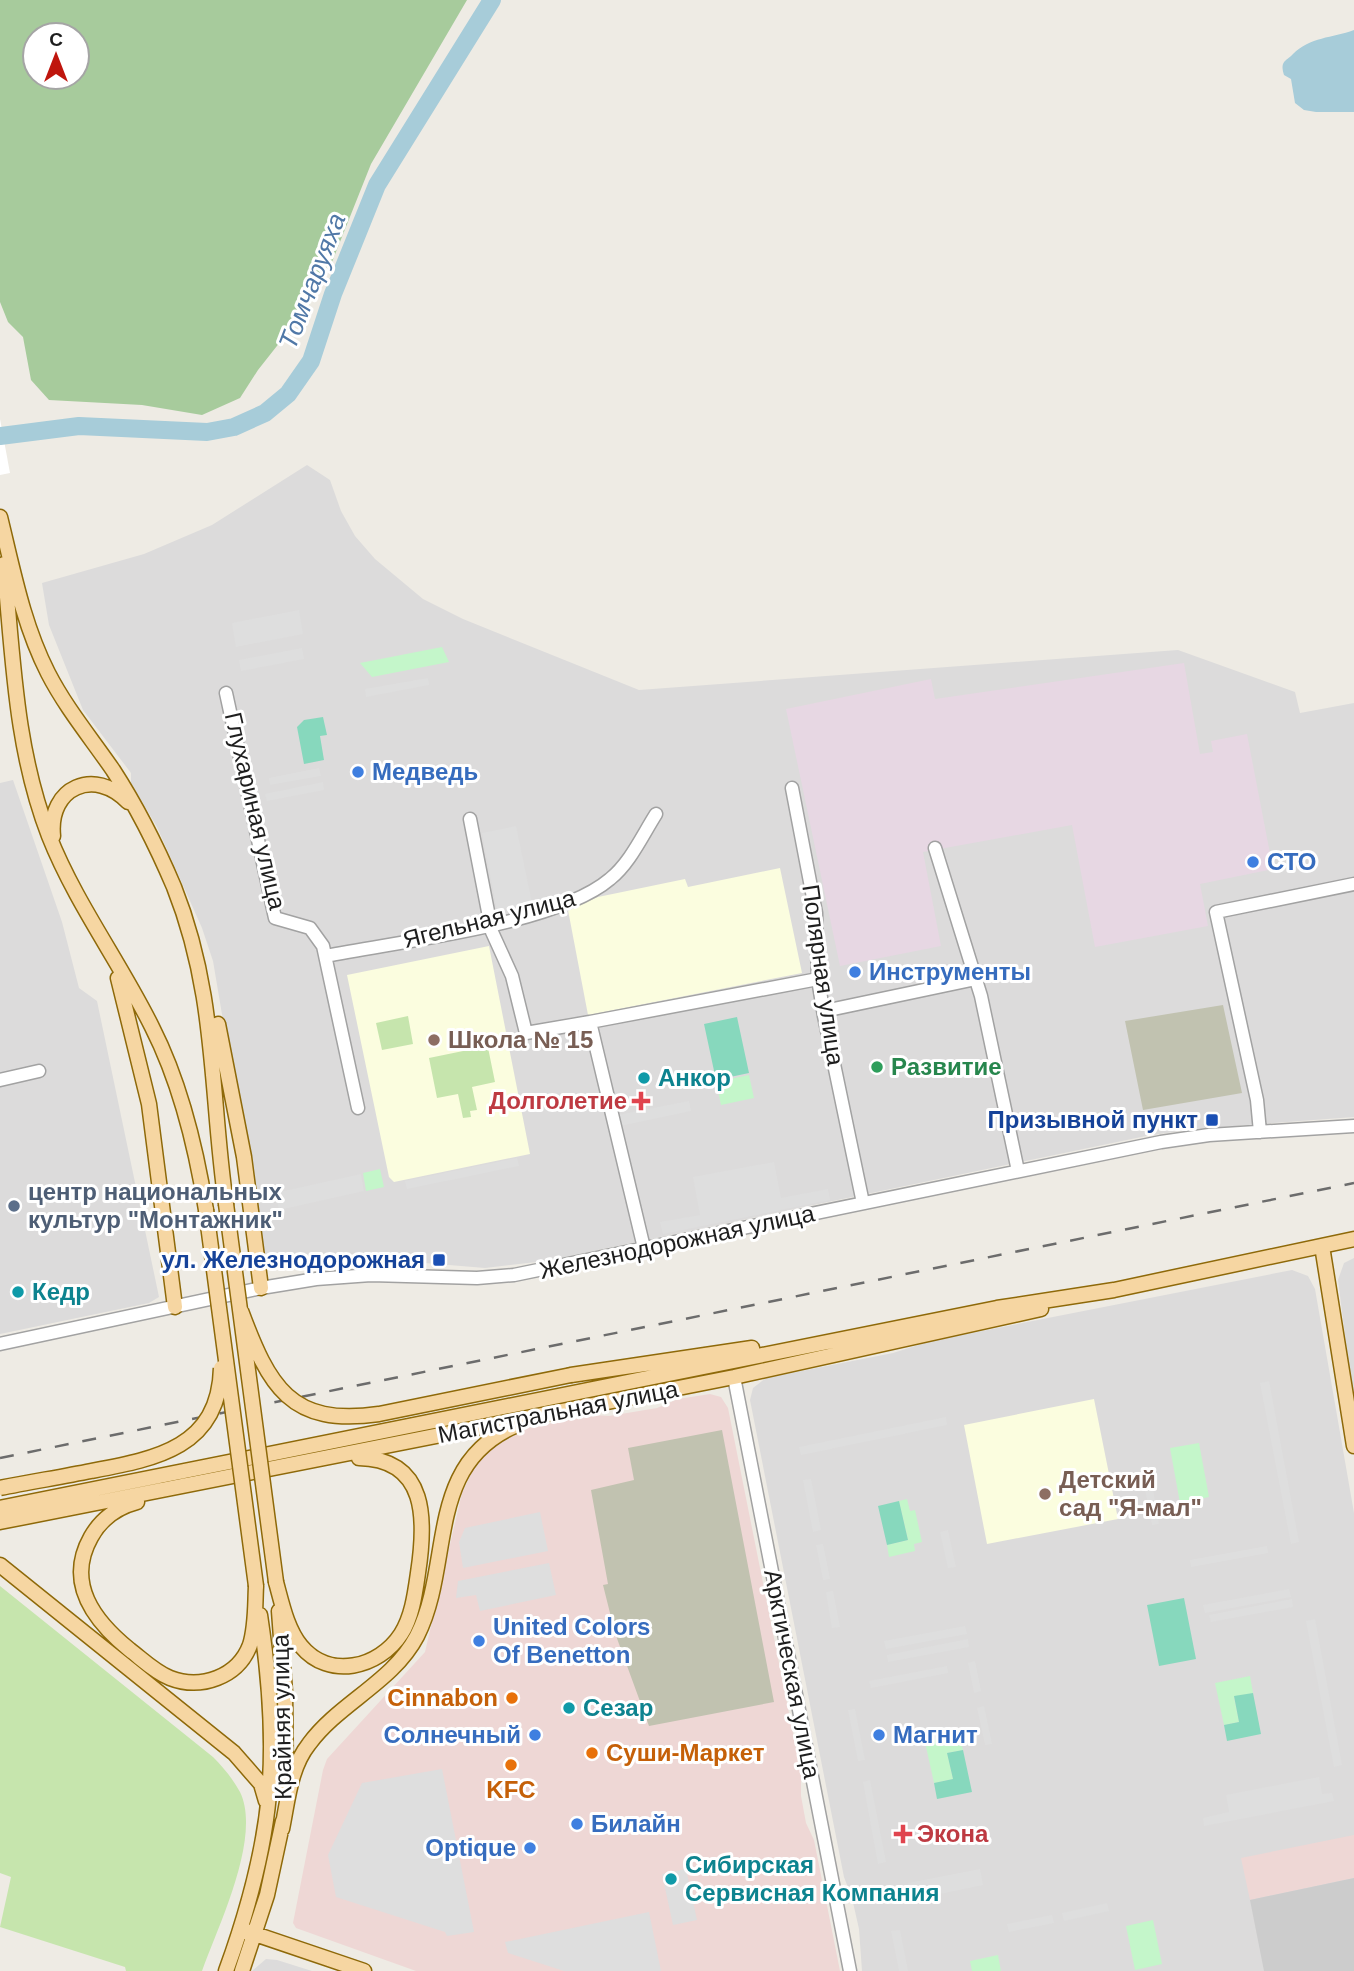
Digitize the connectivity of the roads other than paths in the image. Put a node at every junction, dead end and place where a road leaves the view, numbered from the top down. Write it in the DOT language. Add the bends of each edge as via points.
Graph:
graph roads {
  1 [pos="0,517"];
  2 [pos="0,525"];
  3 [pos="226,693"];
  4 [pos="792,788"];
  5 [pos="656,814"];
  6 [pos="142,819"];
  7 [pos="470,819"];
  8 [pos="935,848"];
  9 [pos="58,858"];
  10 [pos="1354,884"];
  11 [pos="182,909"];
  12 [pos="490,924"];
  13 [pos="109,950"];
  14 [pos="326,956"];
  15 [pos="818,979"];
  16 [pos="976,979"];
  17 [pos="824,1011"];
  18 [pos="590,1022"];
  19 [pos="39,1071"];
  20 [pos="0,1080"];
  21 [pos="358,1108"];
  22 [pos="1354,1126"];
  23 [pos="1260,1132"];
  24 [pos="1017,1171"];
  25 [pos="863,1203"];
  26 [pos="1354,1240"];
  27 [pos="1322,1246"];
  28 [pos="643,1248"];
  29 [pos="261,1288"];
  30 [pos="1114,1290"];
  31 [pos="175,1307"];
  32 [pos="241,1311"];
  33 [pos="944,1318"];
  34 [pos="222,1328"];
  35 [pos="0,1344"];
  36 [pos="734,1377"];
  37 [pos="558,1411"];
  38 [pos="1354,1446"];
  39 [pos="276,1468"];
  40 [pos="220,1478"];
  41 [pos="0,1488"];
  42 [pos="0,1508"];
  43 [pos="0,1522"];
  44 [pos="0,1565"];
  45 [pos="276,1582"];
  46 [pos="256,1586"];
  47 [pos="275,1827"];
  48 [pos="248,1931"];
  49 [pos="226,1971"];
  50 [pos="242,1971"];
  51 [pos="364,1971"];
  52 [pos="850,1971"];
  1 -- 6 [label="main road" via="25,617 40,656"];
  2 -- 9 [label="main road" via="19,729"];
  3 -- 14 [label="street, Глухариная улица" via="275,918 310,928"];
  4 -- 15 [label="street, Полярная улица" via="816,913"];
  5 -- 12 [label="street, Ягельная улица" via="620,869 596,890 558,906"];
  6 -- 9 [label="main road" via="110,788 87,784 73,789 53,817"];
  6 -- 11 [label="main road"];
  7 -- 12 [label="street"];
  8 -- 16 [label="street"];
  9 -- 13 [label="main road"];
  10 -- 23 [label="street" via="1216,912"];
  11 -- 29 [label="main road" via="214,1000 244,1157"];
  11 -- 32 [label="main road, bridge" via="209,1021 215,1114"];
  12 -- 14 [label="street, Ягельная улица"];
  12 -- 18 [label="street" via="512,976 526,1033"];
  13 -- 31 [label="main road" via="127,1005 149,1104"];
  13 -- 34 [label="main road, bridge" via="167,1060 192,1138"];
  14 -- 21 [label="street, Глухариная улица"];
  15 -- 17 [label="street, Полярная улица"];
  15 -- 18 [label="street"];
  16 -- 17 [label="street"];
  16 -- 24 [label="street"];
  17 -- 25 [label="street, Полярная улица"];
  18 -- 28 [label="street"];
  19 -- 20 [label="street"];
  22 -- 23 [label="street, Железнодорожная улица"];
  23 -- 24 [label="street, Железнодорожная улица" via="1161,1142"];
  24 -- 25 [label="street, Железнодорожная улица"];
  25 -- 28 [label="street, Железнодорожная улица"];
  26 -- 27 [label="main road, Магистральная улица"];
  27 -- 30 [label="main road, Магистральная улица"];
  27 -- 38 [label="main road"];
  28 -- 29 [label="street, Железнодорожная улица" via="504,1277 371,1275"];
  29 -- 31 [label="street, Железнодорожная улица"];
  30 -- 33 [label="main road, Магистральная улица"];
  30 -- 36 [label="main road, Магистральная улица" via="995,1321"];
  31 -- 35 [label="street, Железнодорожная улица"];
  32 -- 33 [label="main road, bridge" via="269,1377 286,1398 316,1414 349,1418 570,1375"];
  32 -- 45 [label="main road, bridge"];
  33 -- 42 [label="main road, Магистральная улица"];
  34 -- 41 [label="main road, bridge" via="217,1399 206,1421 180,1446 129,1464"];
  34 -- 46 [label="main road, bridge"];
  36 -- 37 [label="main road, Магистральная улица"];
  36 -- 52 [label="street, Арктическая улица"];
  37 -- 39 [label="main road, Магистральная улица"];
  37 -- 47 [label="main road" via="501,1433 461,1472 416,1636 391,1669 307,1745"];
  39 -- 40 [label="main road, Магистральная улица"];
  39 -- 45 [label="main road" via="360,1458 392,1464 417,1493 423,1530 417,1585 403,1632 383,1654 364,1664 332,1665 310,1655 294,1635"];
  40 -- 43 [label="main road, Магистральная улица"];
  40 -- 46 [label="main road" via="126,1505 110,1515 93,1532 83,1554 80,1572 85,1596 108,1632 158,1672 195,1683 218,1678 243,1657 253,1632"];
  44 -- 47 [label="main road" via="242,1760 264,1792"];
  45 -- 47 [label="main road, Крайняя улица" via="287,1720"];
  46 -- 47 [label="main road, Крайняя улица" via="272,1723"];
  47 -- 48 [label="main road, Крайняя улица"];
  48 -- 49 [label="main road, Крайняя улица"];
  48 -- 50 [label="main road, Крайняя улица"];
  48 -- 51 [label="main road"];
}
